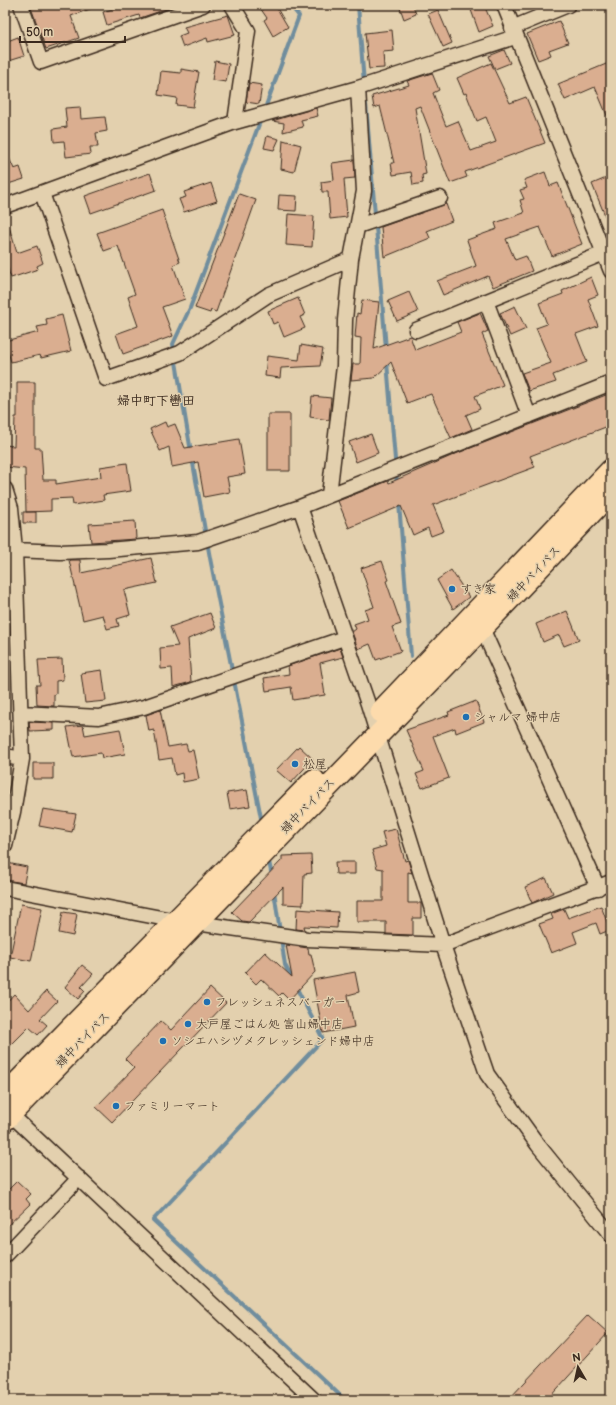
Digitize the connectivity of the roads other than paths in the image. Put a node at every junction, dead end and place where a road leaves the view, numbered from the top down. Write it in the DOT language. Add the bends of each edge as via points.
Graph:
graph roads {
  1 [pos="21,5"];
  2 [pos="203,5"];
  3 [pos="232,5"];
  4 [pos="504,5"];
  5 [pos="568,5"];
  6 [pos="514,32"];
  7 [pos="358,88"];
  8 [pos="235,122"];
  9 [pos="42,193"];
  10 [pos="440,198"];
  11 [pos="5,206"];
  12 [pos="358,226"];
  13 [pos="604,253"];
  14 [pos="351,259"];
  15 [pos="611,271"];
  16 [pos="486,301"];
  17 [pos="416,330"];
  18 [pos="611,383"];
  19 [pos="529,416"];
  20 [pos="611,470"];
  21 [pos="5,489"];
  22 [pos="611,492"];
  23 [pos="329,495"];
  24 [pos="300,507"];
  25 [pos="14,550"];
  26 [pos="10,613"];
  27 [pos="482,628"];
  28 [pos="344,638"];
  29 [pos="21,713"];
  30 [pos="375,727"];
  31 [pos="5,756"];
  32 [pos="22,759"];
  33 [pos="5,846"];
  34 [pos="611,882"];
  35 [pos="5,888"];
  36 [pos="598,888"];
  37 [pos="187,922"];
  38 [pos="443,945"];
  39 [pos="7,1110"];
  40 [pos="79,1178"];
  41 [pos="611,1235"];
  42 [pos="7,1251"];
  43 [pos="314,1400"];
  1 -- 2 [label="street" via="41,62"];
  3 -- 8 [label="street" via="248,31"];
  4 -- 6 [label="street"];
  5 -- 6 [label="street"];
  6 -- 7 [label="street"];
  6 -- 13 [label="street"];
  7 -- 8 [label="street"];
  7 -- 12 [label="street" via="364,191"];
  8 -- 9 [label="street"];
  9 -- 11 [label="street"];
  9 -- 14 [label="street" via="106,379 180,353 268,295"];
  10 -- 12 [label="street"];
  12 -- 14 [label="street"];
  13 -- 15 [label="street"];
  13 -- 16 [label="street"];
  14 -- 23 [label="street" via="345,320 344,366"];
  16 -- 17 [label="street"];
  16 -- 19 [label="street"];
  18 -- 19 [label="street"];
  19 -- 23 [label="street"];
  20 -- 30 [label="highway, 婦中バイパス"];
  21 -- 25 [label="street" via="11,508"];
  22 -- 27 [label="highway, 婦中バイパス"];
  23 -- 24 [label="street"];
  24 -- 25 [label="street" via="198,542 108,550"];
  24 -- 28 [label="street"];
  25 -- 26 [label="street"];
  26 -- 29 [label="street"];
  27 -- 30 [label="highway, 婦中バイパス"];
  27 -- 36 [label="street"];
  28 -- 29 [label="street" via="144,707 99,717"];
  28 -- 30 [label="street"];
  29 -- 32 [label="street"];
  30 -- 37 [label="highway, 婦中バイパス"];
  30 -- 38 [label="street"];
  31 -- 32 [label="street"];
  32 -- 33 [label="street"];
  34 -- 36 [label="street"];
  35 -- 37 [label="street"];
  36 -- 38 [label="street"];
  37 -- 38 [label="street" via="307,939"];
  37 -- 39 [label="highway, 婦中バイパス"];
  38 -- 41 [label="street" via="487,1074 538,1145"];
  39 -- 40 [label="street"];
  40 -- 42 [label="street"];
  40 -- 43 [label="street"];
}
